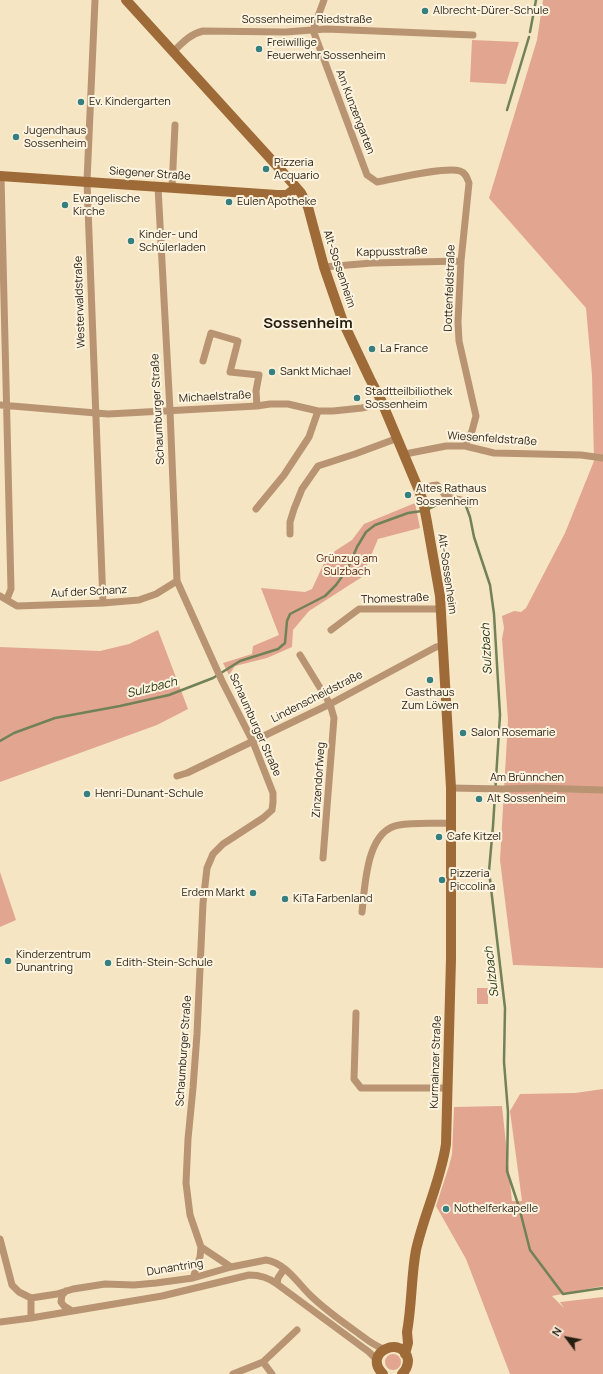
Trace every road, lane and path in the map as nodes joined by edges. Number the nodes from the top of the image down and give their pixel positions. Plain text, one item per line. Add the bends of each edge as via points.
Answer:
1 (94, 0) edge
2 (126, 0) edge
3 (324, 0) edge
4 (313, 30) junction
5 (473, 35) dead end
6 (173, 52) junction
7 (175, 125) dead end
8 (0, 176) edge
9 (87, 181) junction
10 (377, 182) joint
11 (158, 187) junction
12 (172, 188) junction
13 (296, 188) junction
14 (461, 260) junction
15 (324, 267) junction
16 (203, 361) dead end
17 (381, 400) junction
18 (4, 405) edge
19 (258, 406) junction
20 (170, 411) junction
21 (318, 411) junction
22 (96, 413) junction
23 (398, 438) junction
24 (465, 446) junction
25 (405, 454) junction
26 (603, 458) edge
27 (418, 488) junction
28 (9, 493) junction
29 (0, 494) edge
30 (470, 504) dead end
31 (256, 509) dead end
32 (290, 534) dead end
33 (177, 581) junction
34 (3, 597) edge
35 (103, 603) junction
36 (441, 609) junction
37 (331, 630) dead end
38 (443, 646) junction
39 (300, 655) dead end
40 (330, 704) junction
41 (253, 742) junction
42 (177, 776) dead end
43 (450, 788) junction
44 (603, 790) edge
45 (451, 823) junction
46 (323, 858) dead end
47 (362, 912) dead end
48 (356, 1013) dead end
49 (448, 1088) junction
50 (0, 1239) edge
51 (201, 1246) junction
52 (231, 1267) junction
53 (284, 1269) junction
54 (193, 1278) junction
55 (296, 1279) junction
56 (277, 1284) junction
57 (66, 1291) junction
58 (291, 1294) junction
59 (31, 1298) junction
60 (326, 1309) junction
61 (72, 1311) junction
62 (317, 1314) junction
63 (31, 1318) junction
64 (0, 1322) edge
65 (297, 1330) dead end
66 (407, 1332) junction
67 (389, 1348) junction
68 (405, 1354) junction
69 (263, 1362) junction
70 (379, 1369) edge
71 (404, 1373) edge
72 (233, 1374) edge
73 (272, 1374) edge

1 - 9 street, Westerwaldstraße
2 - 6 main road, Alt-Sossenheim
3 - 4 street
4 - 5 street, Sossenheimer Riedstraße
4 - 6 street, Sossenheimer Riedstraße via 203,31 192,35
4 - 10 street, Am Kunzengarten via 367,175
6 - 13 main road, Alt-Sossenheim
7 - 12 street
8 - 9 main road, Siegener Straße
8 - 18 street
9 - 11 main road, Siegener Straße
9 - 22 street, Westerwaldstraße
10 - 14 street, Dottenfeldstraße via 443,170 460,171 466,175 469,183
11 - 12 main road, Siegener Straße
11 - 20 street, Schaumburger Straße
12 - 13 main road, Siegener Straße via 282,195 287,195
13 - 15 main road, Alt-Sossenheim via 308,207
14 - 15 street, Kappusstraße
14 - 24 street, Dottenfeldstraße via 459,341 476,416
15 - 17 main road, Alt-Sossenheim via 343,322
16 - 19 street via 211,333 238,341 230,372 259,375 256,391
17 - 21 street, Michaelstraße via 362,408
17 - 23 main road, Alt-Sossenheim
18 - 22 street, Michaelstraße
18 - 28 street
19 - 20 street, Michaelstraße
19 - 21 street, Michaelstraße via 288,404
20 - 22 street, Michaelstraße
20 - 33 street, Schaumburger Straße
21 - 31 street via 309,437 284,475
22 - 35 street, Westerwaldstraße
23 - 25 main road, Alt-Sossenheim
23 - 32 street via 318,466 302,489 294,508
24 - 25 street, Wiesenfeldstraße via 446,446
24 - 26 street, Wiesenfeldstraße via 494,452
25 - 27 main road, Alt-Sossenheim
27 - 30 street via 437,485 448,497
27 - 36 main road, Alt-Sossenheim via 426,518
28 - 29 street
28 - 34 street via 11,589
33 - 35 street, Auf der Schanz via 156,594 139,600
33 - 41 street, Schaumburger Straße
34 - 35 street, Auf der Schanz via 17,606
36 - 37 street, Thomestraße via 359,609
36 - 38 main road, Alt-Sossenheim
38 - 40 street, Lindenscheidstraße via 436,646
38 - 43 main road, Alt-Sossenheim
39 - 40 street
40 - 41 street, Lindenscheidstraße
40 - 46 street, Zinzendorfweg via 334,718
41 - 42 street, Lindenscheidstraße
41 - 51 street, Schaumburger Straße via 273,793 272,810 223,844 213,854 207,868 203,903 186,1183 190,1215
43 - 44 street, Am Brünnchen
43 - 45 main road, Kurmainzer Straße
45 - 47 street via 398,825 384,831 376,841 367,867
45 - 49 main road, Kurmainzer Straße
48 - 49 street via 354,1079 361,1088
49 - 66 main road, Kurmainzer Straße via 444,1156 416,1252
50 - 59 street via 12,1285
51 - 52 street
51 - 54 street
52 - 53 street, Dunantring via 266,1260
52 - 54 street, Dunantring
53 - 55 street, Dunantring
53 - 56 street
54 - 57 street, Dunantring via 134,1285 105,1284
55 - 58 street via 297,1284
55 - 60 street, Dunantring
56 - 58 street, Dunantring
56 - 61 street, Dunantring via 264,1276 249,1275 162,1296
57 - 59 street, Dunantring
57 - 61 street via 61,1302
58 - 62 street, Dunantring
59 - 63 street
60 - 62 street
60 - 67 street, Dunantring via 371,1343
61 - 63 street, Dunantring
62 - 70 street, Dunantring via 369,1352
63 - 64 street, Dunantring
65 - 69 street
66 - 67 main road
66 - 68 main road, Kurmainzer Straße
67 - 68 main road via 402,1350
67 - 70 main road via 380,1354
68 - 71 main road, Kurmainzer Straße via 408,1365
69 - 72 street
69 - 73 street

